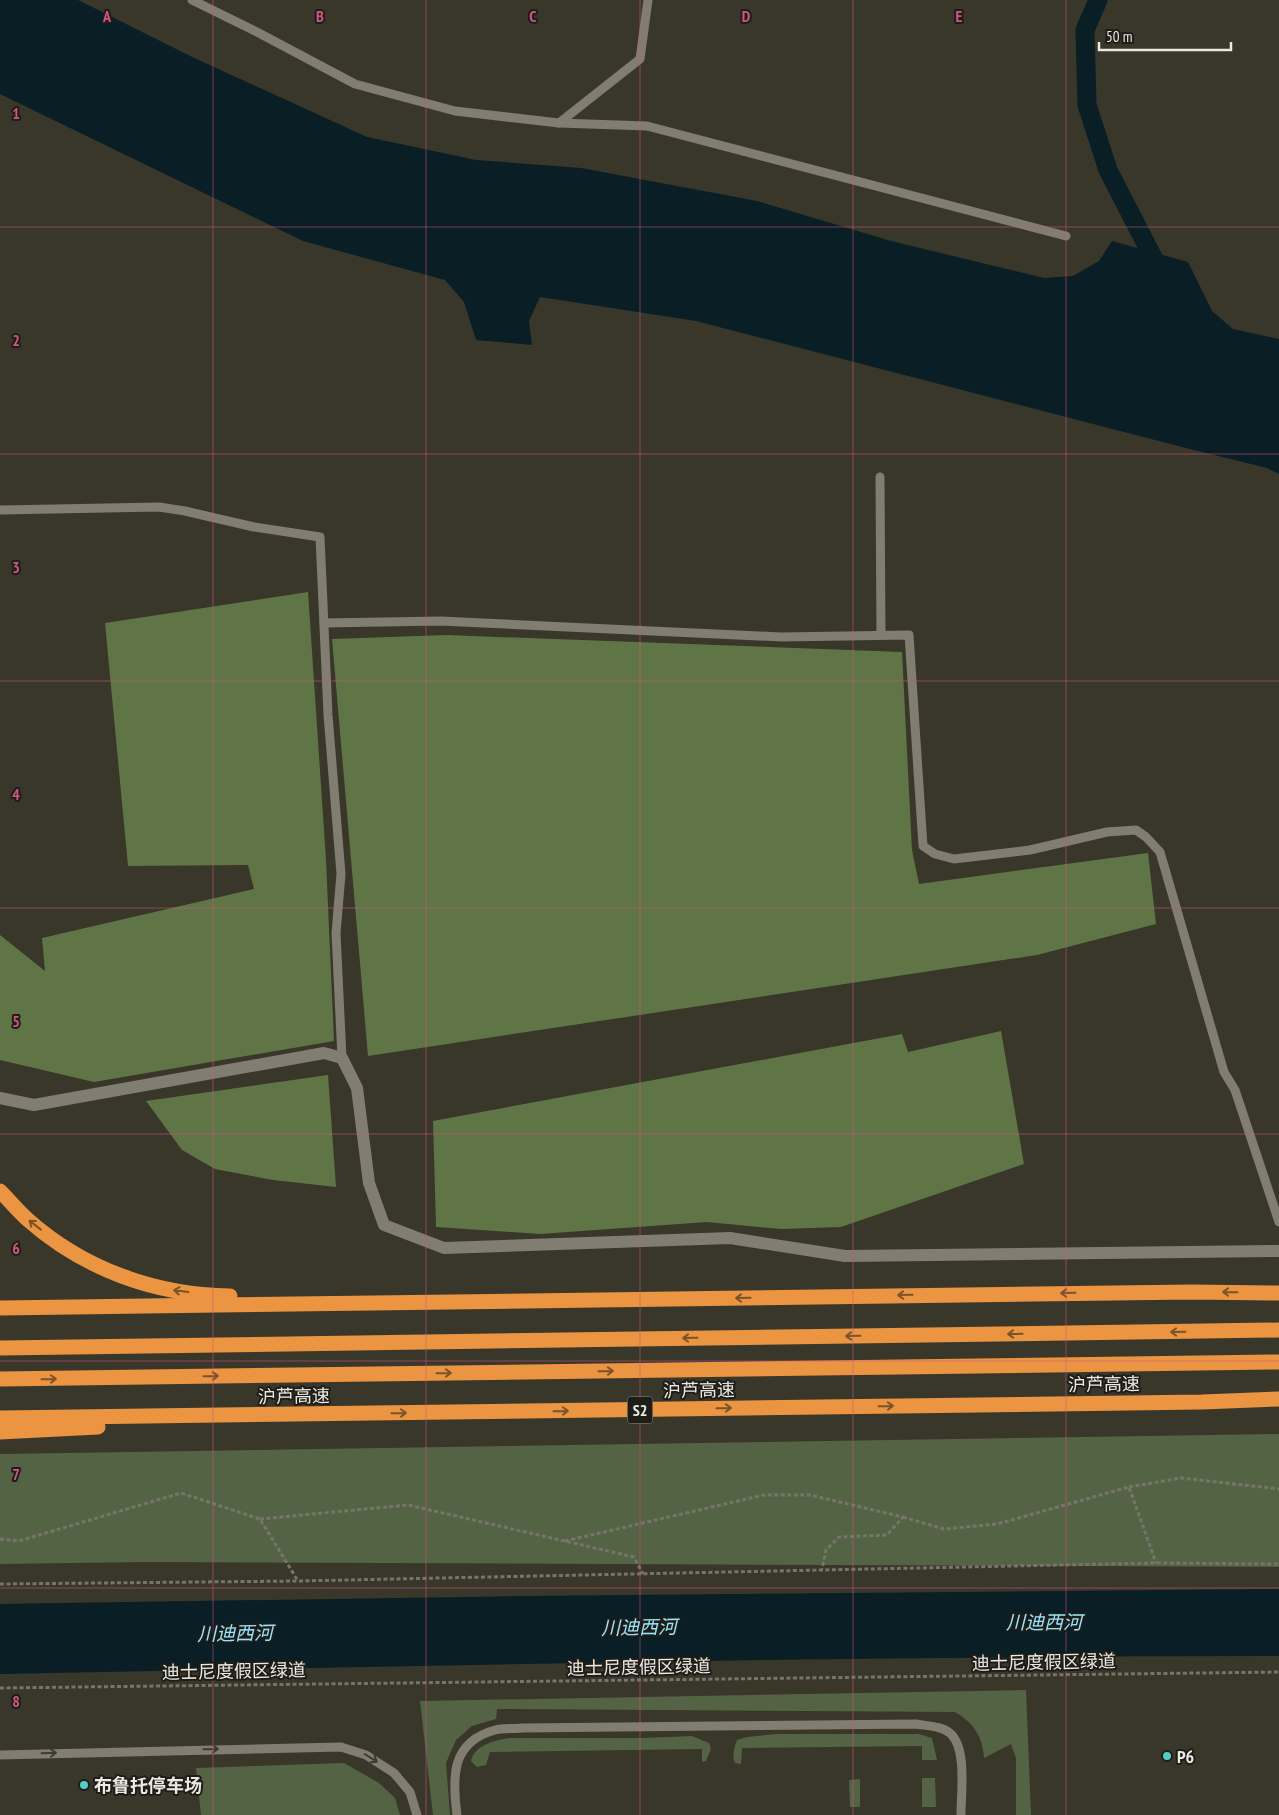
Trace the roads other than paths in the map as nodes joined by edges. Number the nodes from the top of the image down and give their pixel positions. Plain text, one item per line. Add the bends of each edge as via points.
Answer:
1 (192, 0) edge
2 (648, 0) edge
3 (559, 123) junction
4 (1066, 236) dead end
5 (880, 477) dead end
6 (0, 510) edge
7 (324, 623) junction
8 (880, 635) junction
9 (342, 1058) junction
10 (0, 1098) edge
11 (0, 1191) edge
12 (1279, 1222) edge
13 (1279, 1251) edge
14 (1279, 1293) edge
15 (579, 1300) junction
16 (0, 1308) edge
17 (1279, 1330) edge
18 (0, 1348) edge
19 (1279, 1362) edge
20 (0, 1379) edge
21 (1279, 1399) edge
22 (365, 1413) junction
23 (0, 1418) edge
24 (0, 1432) edge
25 (0, 1754) edge
26 (417, 1815) edge
27 (457, 1815) edge
28 (961, 1815) edge

1 - 3 lane via 355,84 455,110
2 - 3 lane via 640,59
3 - 4 lane via 647,126
5 - 8 lane
6 - 7 lane via 159,507 320,538
7 - 8 lane via 441,621 781,637
7 - 9 lane via 341,874 336,933
8 - 12 lane via 909,635 923,846 934,854 954,859 1030,850 1107,832 1136,830 1160,852 1224,1072 1234,1090
9 - 10 street via 324,1053 34,1105
9 - 13 street via 357,1088 369,1183 384,1225 444,1248 730,1238 845,1256
15 -> 11 highway via 218,1295 172,1290 128,1280 93,1265 26,1219
14 -> 15 highway
15 - 16 highway
17 -> 18 highway
20 -> 19 highway, 沪芦高速 / S2
22 -> 21 highway, 沪芦高速 / S2
22 - 23 highway, 沪芦高速 / S2
22 - 24 highway
25 -> 26 lane via 341,1747 366,1754 394,1773 410,1792
27 - 28 lane via 454,1776 459,1758 466,1746 496,1730 916,1724 950,1733 959,1746

